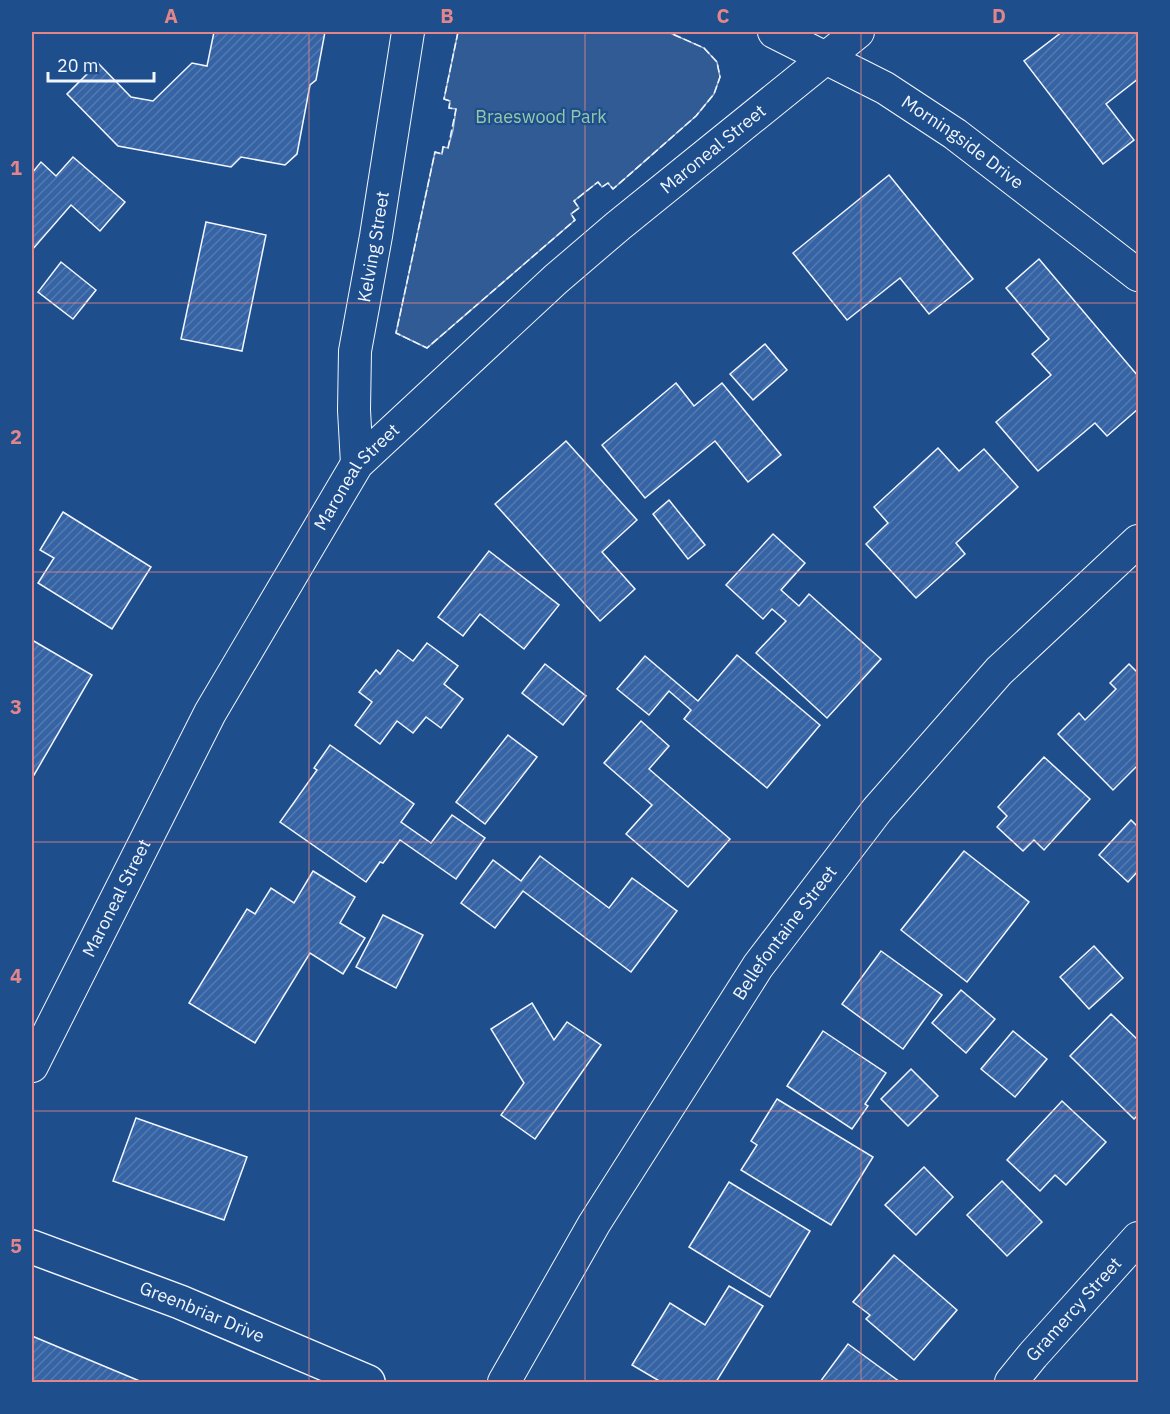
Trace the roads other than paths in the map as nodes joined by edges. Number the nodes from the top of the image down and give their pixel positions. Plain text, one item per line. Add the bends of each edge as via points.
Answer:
1 (408, 32) edge
2 (774, 32) edge
3 (858, 32) edge
4 (825, 57) junction
5 (1138, 275) edge
6 (357, 464) junction
7 (1138, 541) edge
8 (32, 1066) edge
9 (1138, 1238) edge
10 (32, 1247) edge
11 (368, 1383) edge
12 (504, 1383) edge
13 (1011, 1383) edge

1 - 6 street, Kelving Street via 354,351
2 - 4 street, Morningside Drive
3 - 4 street, Maroneal Street
4 - 5 street, Morningside Drive via 885,88 955,134
4 - 6 street, Maroneal Street via 556,279
6 - 8 street, Maroneal Street via 210,713
7 - 12 street, Bellefontaine Street via 999,671 877,810 758,966 594,1224
9 - 13 street, Gramercy Street
10 - 11 main road, Greenbriar Drive via 180,1302

